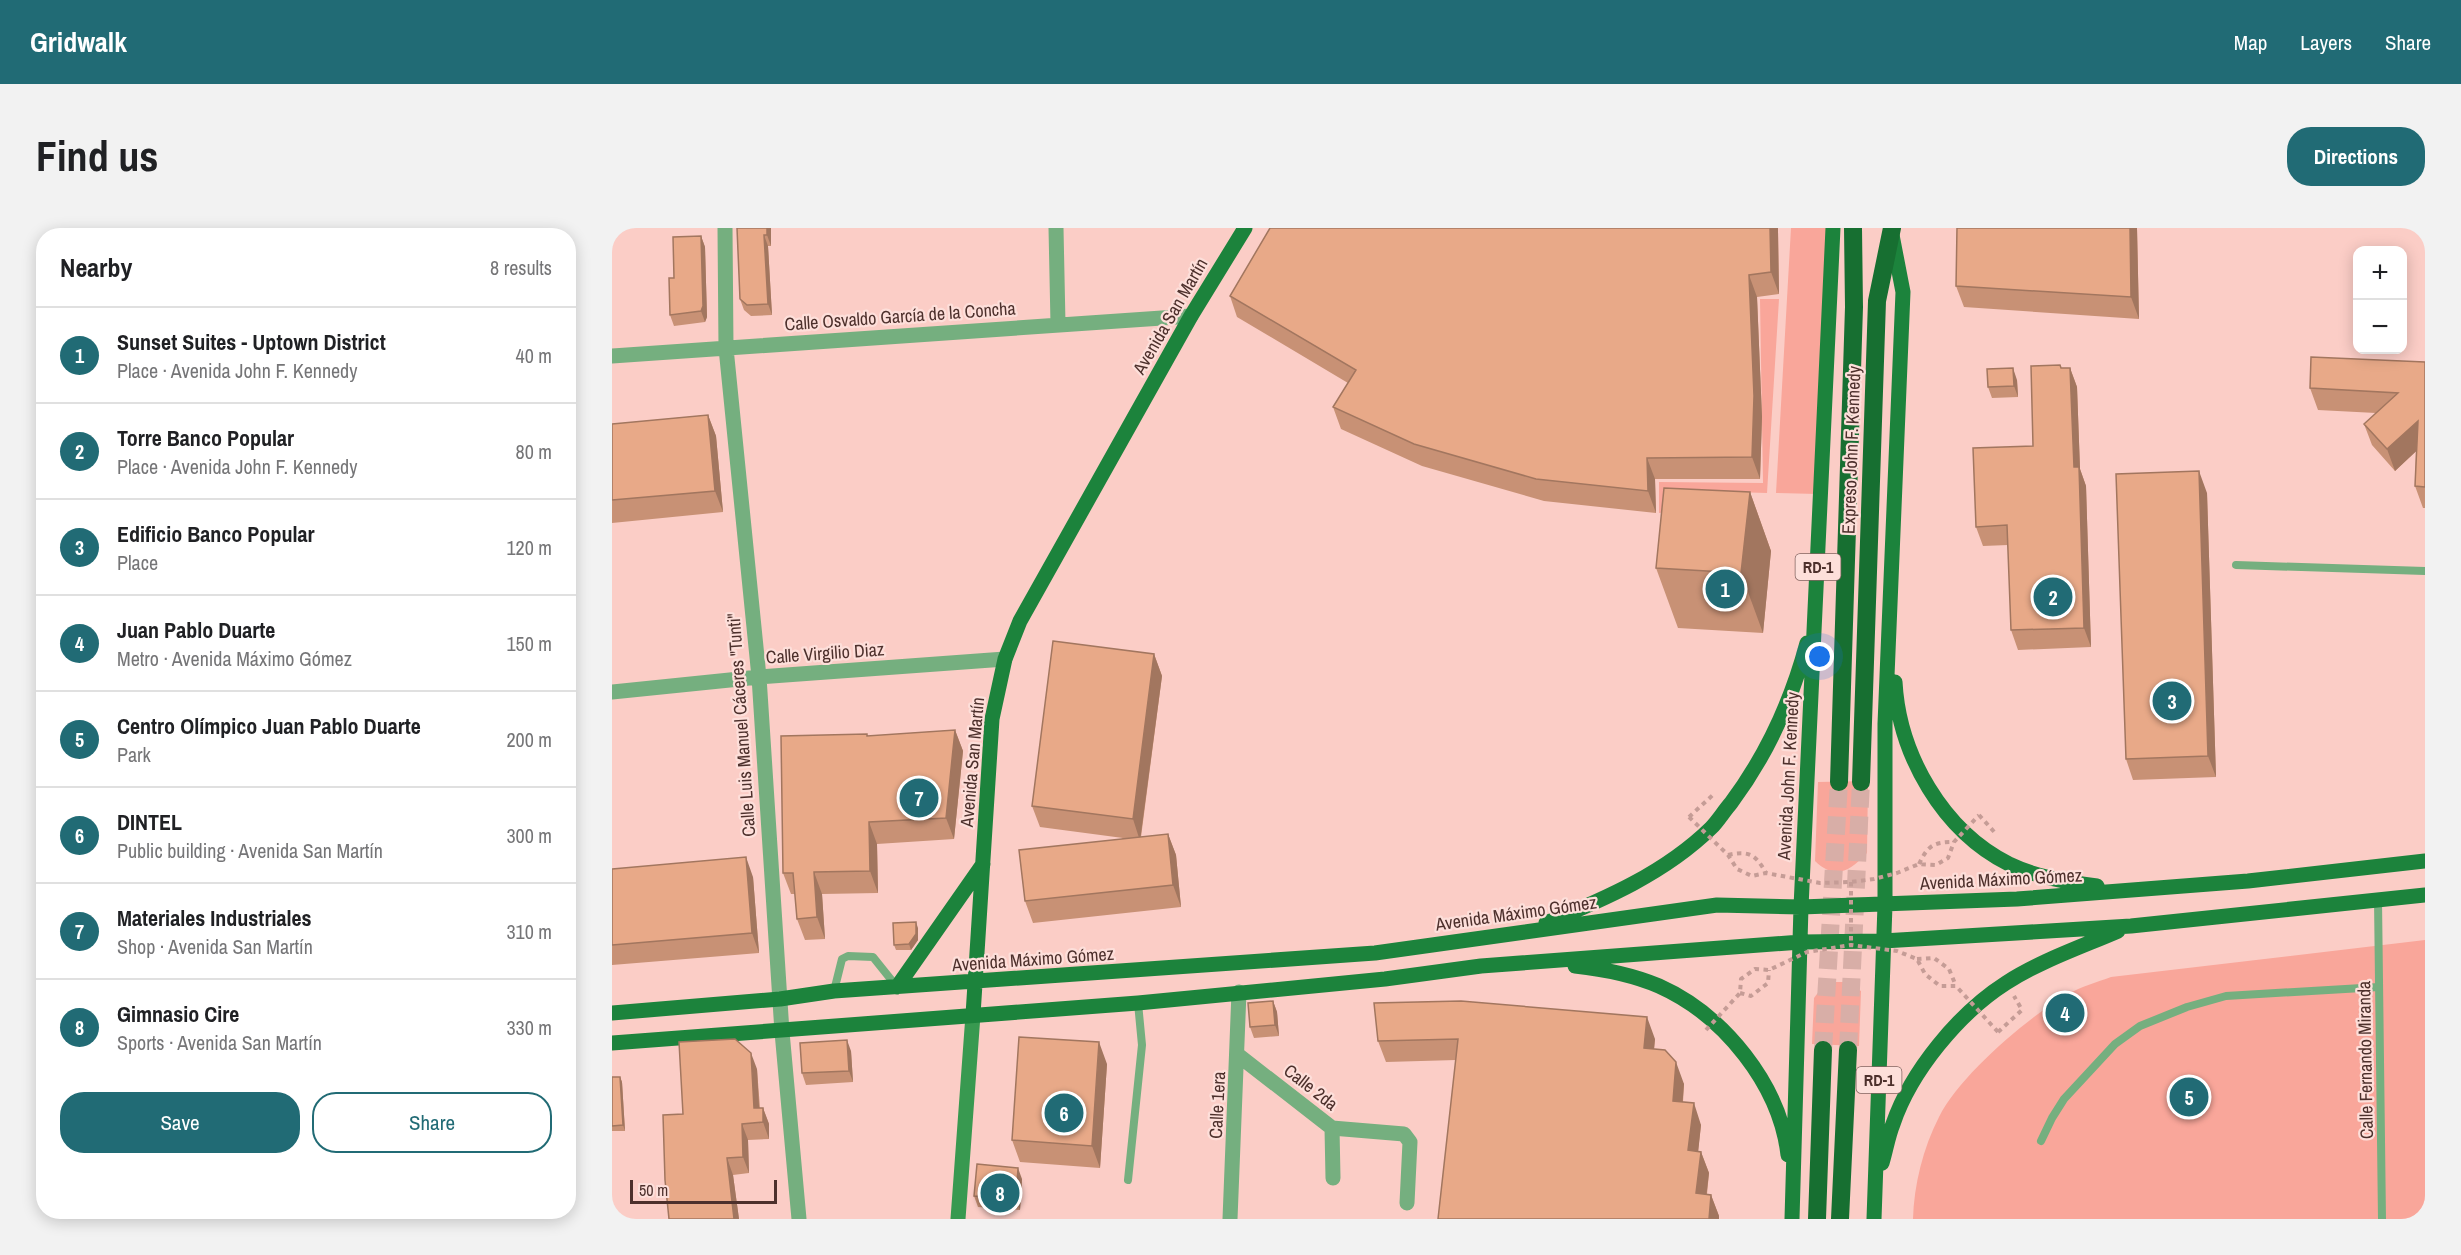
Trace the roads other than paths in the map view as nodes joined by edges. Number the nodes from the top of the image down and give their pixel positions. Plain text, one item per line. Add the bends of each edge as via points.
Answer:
1 (725, 228) edge
2 (1056, 228) edge
3 (1245, 228) edge
4 (1833, 228) edge
5 (1853, 228) edge
6 (1892, 232) edge
7 (1191, 316) junction
8 (1058, 324) junction
9 (726, 348) junction
10 (612, 356) edge
11 (2236, 565) dead end
12 (2425, 571) edge
13 (1815, 614) junction
14 (1890, 616) junction
15 (1005, 660) junction
16 (759, 677) junction
17 (612, 692) edge
18 (1839, 782) tunnel mouth
19 (1861, 782) tunnel mouth
20 (2425, 861) edge
21 (983, 863) junction
22 (2127, 890) junction
23 (2425, 895) edge
24 (2378, 900) junction
25 (1885, 904) junction
26 (1801, 907) junction
27 (2131, 926) junction
28 (1526, 931) junction
29 (1883, 941) junction
30 (1801, 942) junction
31 (1542, 962) junction
32 (976, 983) junction
33 (897, 987) junction
34 (2379, 987) junction
35 (834, 991) junction
36 (1239, 992) junction
37 (780, 999) junction
38 (1138, 1003) junction
39 (612, 1013) edge
40 (973, 1015) junction
41 (782, 1032) junction
42 (612, 1044) edge
43 (1823, 1050) tunnel mouth
44 (1848, 1050) tunnel mouth
45 (1238, 1055) junction
46 (1332, 1128) junction
47 (2041, 1141) dead end
48 (1333, 1178) dead end
49 (1128, 1180) dead end
50 (1875, 1189) junction
51 (1407, 1203) dead end
52 (1793, 1212) edge
53 (799, 1219) edge
54 (958, 1219) edge
55 (1230, 1219) edge
56 (1817, 1219) edge
57 (1840, 1219) edge
58 (1874, 1219) edge
59 (2382, 1219) edge

1 - 9 street, Calle Luis Manuel Cáceres "Tunti"
2 - 8 street
3 - 7 main road, Avenida San Martín
4 - 13 main road, Avenida John F. Kennedy / RD-1
5 - 18 highway, Expreso John F. Kennedy / RD-1 via 1854,308
6 - 14 main road, RD-1 via 1903,292
6 - 19 highway, Expreso John F. Kennedy / RD-1 via 1877,301
7 - 8 street, Calle Osvaldo García de la Concha
7 - 15 main road, Avenida San Martín via 1020,621
8 - 9 street, Calle Osvaldo García de la Concha
9 - 10 street, Calle Osvaldo García de la Concha
9 - 16 street, Calle Luis Manuel Cáceres "Tunti"
11 - 12 lane
13 - 26 main road, Avenida John F. Kennedy / RD-1
13 - 28 main road via 1801,666 1767,743 1713,826 1646,877
14 - 22 main road via 1896,700 1910,749 1929,789 1963,832 2011,865 2062,882
14 - 25 main road, RD-1 via 1885,724
15 - 16 street, Calle Virgilio Diaz
15 - 21 main road, Avenida San Martín via 992,719
16 - 17 street, Calle Virgilio Diaz
16 - 37 street, Calle Luis Manuel Cáceres "Tunti"
20 - 22 main road, Avenida Máximo Gómez
21 - 32 main road, Avenida San Martín
21 - 33 main road
22 - 25 main road, Avenida Máximo Gómez
23 - 24 main road
24 - 27 main road
24 - 34 lane, Calle Fernando Miranda
25 - 26 main road, Avenida Máximo Gómez
25 - 29 main road, RD-1
26 - 28 main road, Avenida Máximo Gómez via 1717,905
26 - 30 main road, Avenida John F. Kennedy / RD-1
27 - 29 main road
27 - 50 main road via 2007,982 1952,1029 1916,1077 1893,1122
28 - 32 main road, Avenida Máximo Gómez via 1375,953
29 - 30 main road
29 - 50 main road, RD-1
30 - 31 main road
30 - 52 main road, Avenida John F. Kennedy / RD-1
31 - 36 main road
31 - 52 main road via 1630,976 1660,987 1705,1013 1753,1064 1771,1095 1786,1138
32 - 33 main road, Avenida Máximo Gómez
32 - 40 main road, Avenida San Martín
33 - 35 main road, Avenida Máximo Gómez
33 - 35 lane via 873,957 848,956 842,959
34 - 47 lane via 2226,996 2140,1026 2115,1044 2064,1099
34 - 59 lane, Calle Fernando Miranda
35 - 37 main road, Avenida Máximo Gómez
36 - 38 main road
36 - 45 street, Calle 1era
37 - 39 main road, Avenida Máximo Gómez
37 - 41 street, Calle Luis Manuel Cáceres "Tunti"
38 - 40 main road
38 - 49 lane via 1142,1045
40 - 41 main road
40 - 54 main road, Avenida San Martín
41 - 42 main road
41 - 53 street, Calle Luis Manuel Cáceres "Tunti"
43 - 56 highway
44 - 57 highway, RD-1
45 - 46 street, Calle 2da
45 - 55 street, Calle 1era
46 - 48 street
46 - 51 street, Calle 2da via 1404,1134 1410,1142
50 - 58 main road, RD-1

